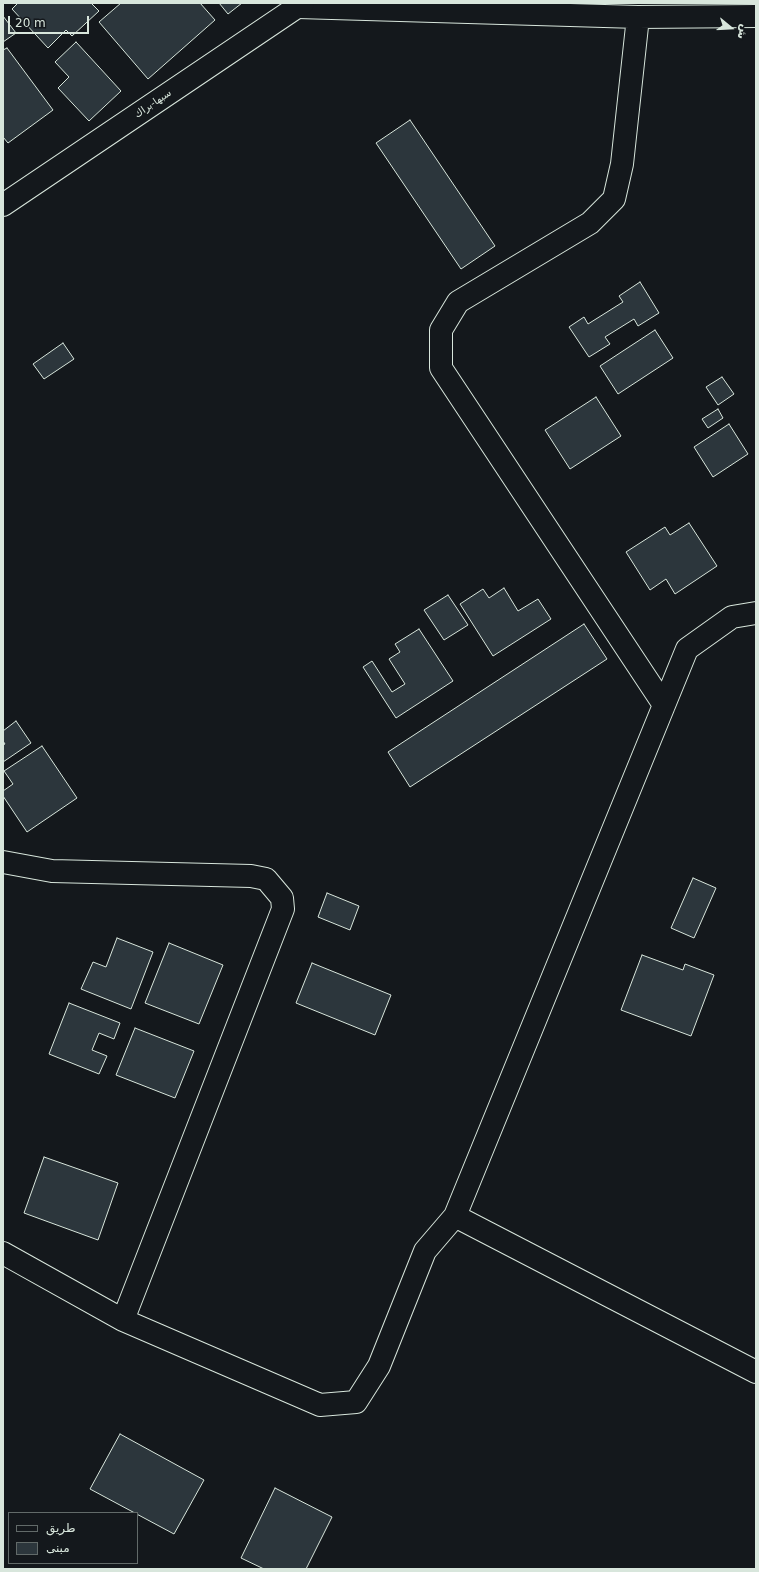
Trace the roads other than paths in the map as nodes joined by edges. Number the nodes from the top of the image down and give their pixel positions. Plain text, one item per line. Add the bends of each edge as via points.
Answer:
1 (301, 5) edge
2 (756, 16) edge
3 (638, 17) junction
4 (3, 205) edge
5 (756, 613) edge
6 (664, 705) junction
7 (3, 862) edge
8 (455, 1216) junction
9 (3, 1253) edge
10 (123, 1320) junction
11 (756, 1372) edge

1 - 3 main road
1 - 4 main road, سبها-براك
2 - 3 main road
3 - 6 main road via 622,164 614,199 590,223 458,302 441,330 441,368
5 - 6 main road via 732,617 687,650
6 - 8 main road
7 - 10 main road via 52,871 251,876 266,879 282,898 283,908
8 - 10 main road via 426,1251 379,1366 356,1402 320,1405
8 - 11 main road
9 - 10 main road

